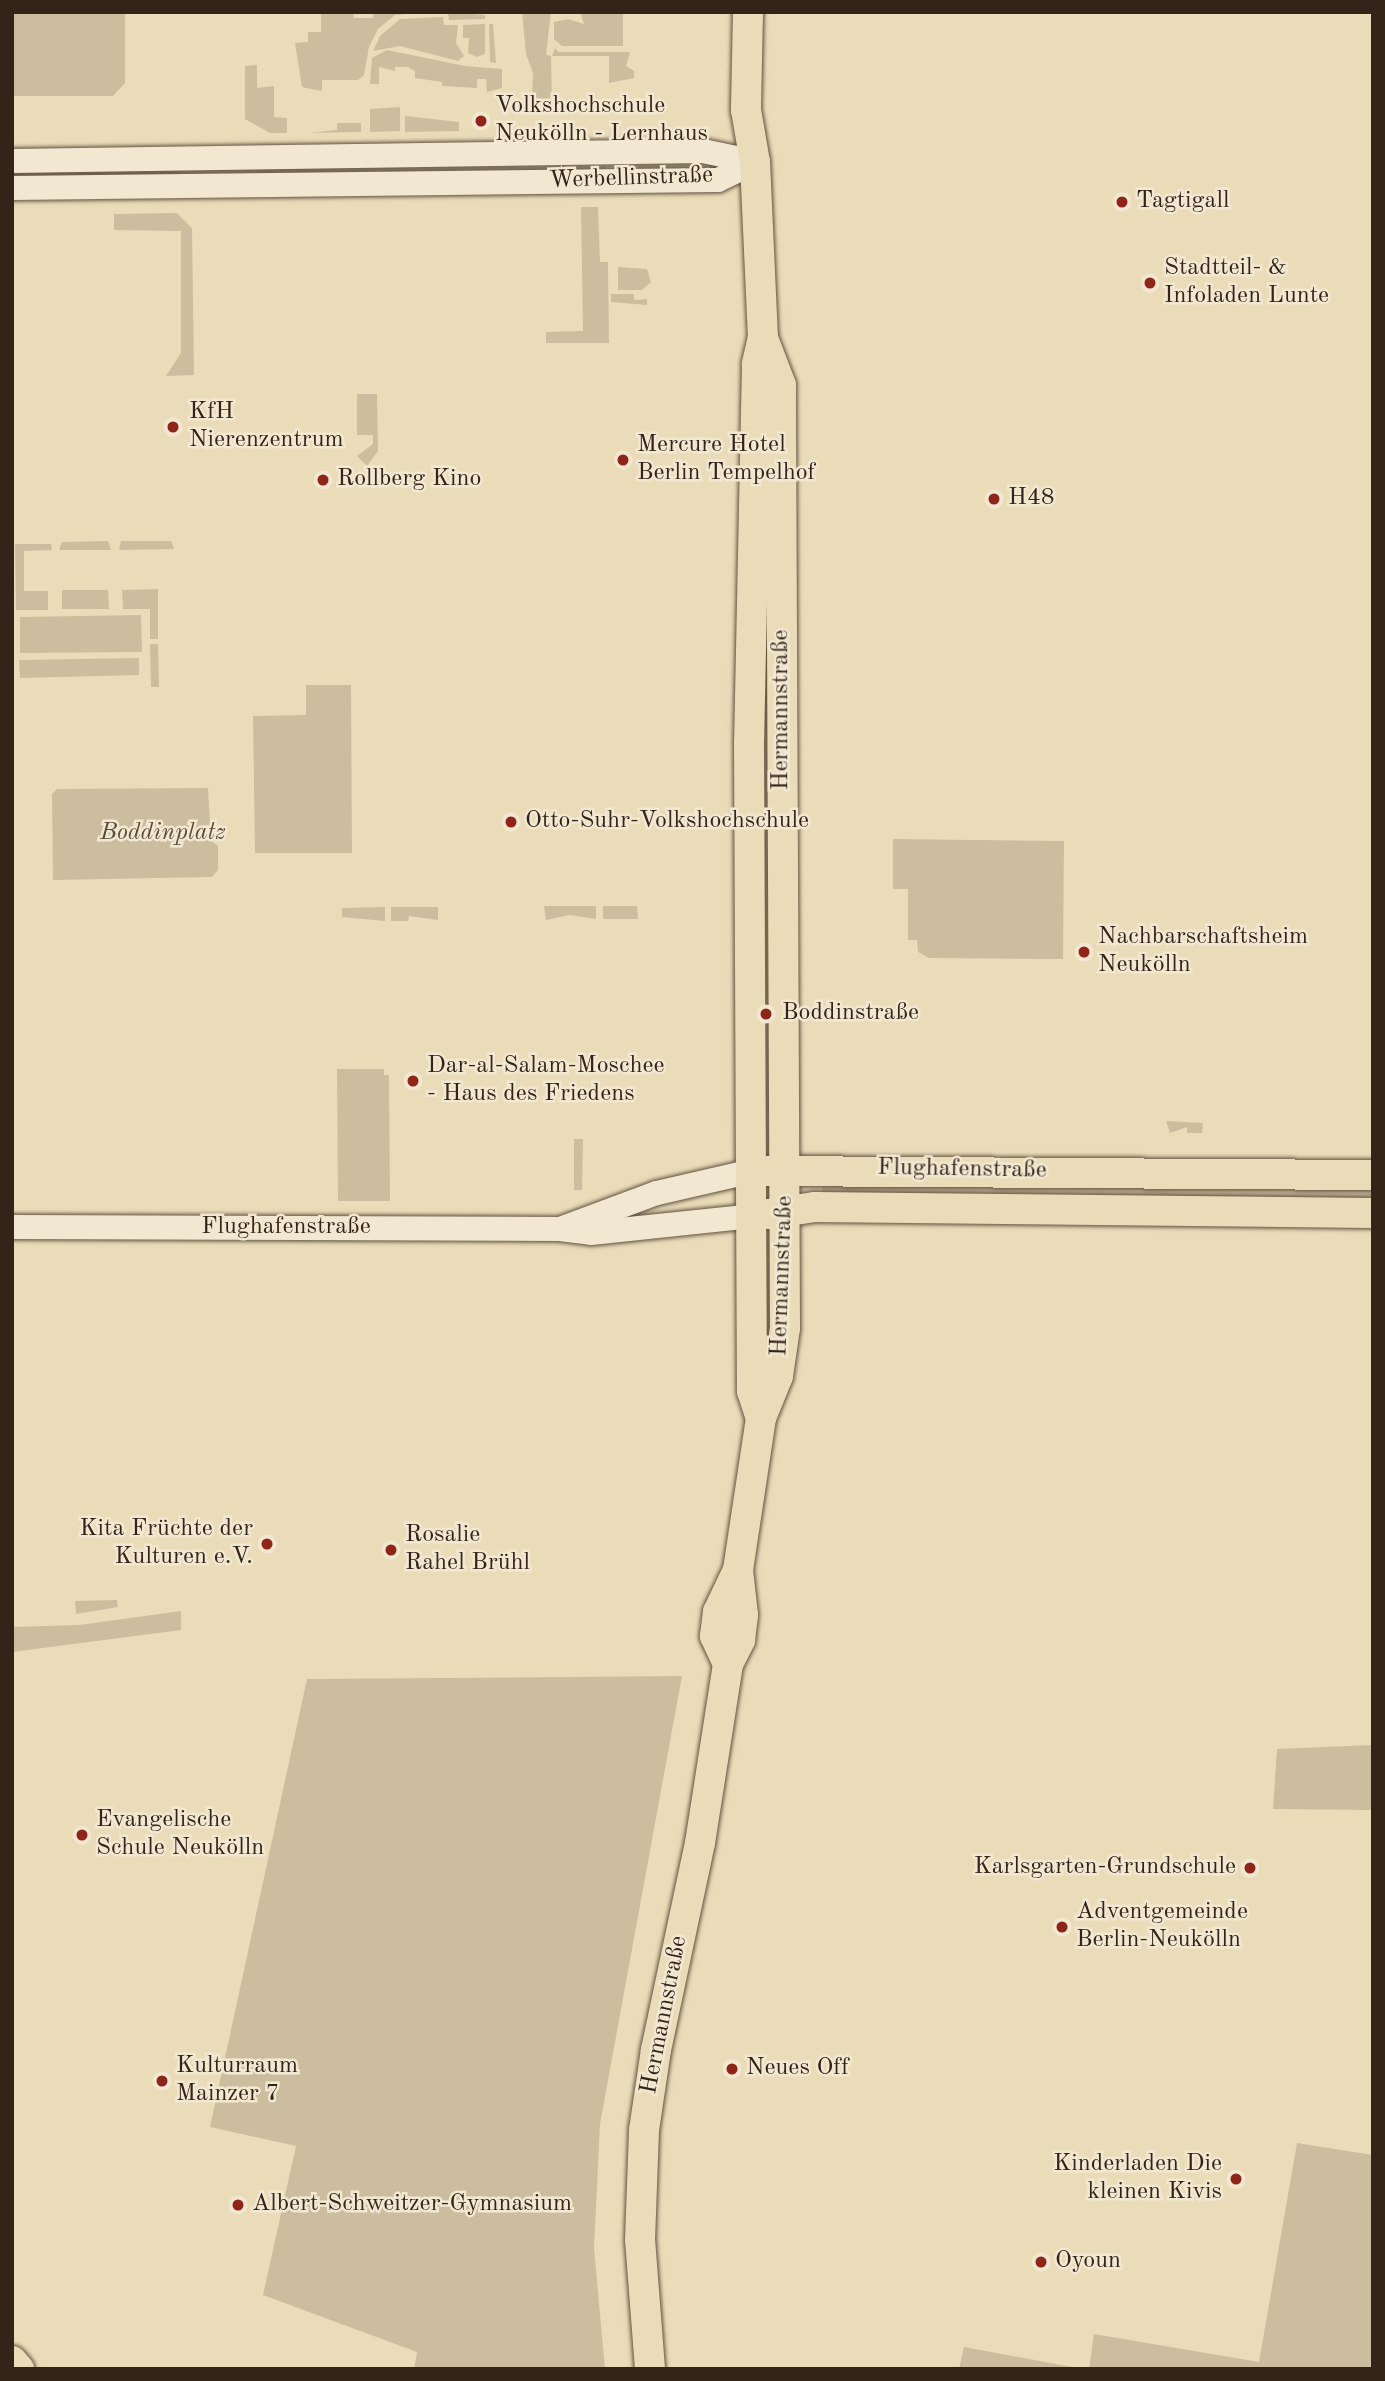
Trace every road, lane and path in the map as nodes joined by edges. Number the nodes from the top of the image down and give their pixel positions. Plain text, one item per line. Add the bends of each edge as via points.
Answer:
1 (749, 25) edge
2 (618, 153) junction
3 (221, 158) junction
4 (12, 161) edge
5 (755, 162) junction
6 (618, 181) junction
7 (218, 185) junction
8 (12, 188) edge
9 (763, 337) junction
10 (786, 1169) junction
11 (752, 1171) junction
12 (1373, 1175) edge
13 (786, 1211) junction
14 (1373, 1213) edge
15 (752, 1216) junction
16 (12, 1227) edge
17 (560, 1229) junction
18 (761, 1418) junction
19 (12, 2361) edge
20 (19, 2369) edge
21 (650, 2369) edge

1 - 5 main road, Hermannstraße via 744,69
2 - 3 street, Werbellinstraße
2 - 5 street, Werbellinstraße via 710,151
2 - 6 street
3 - 4 street, Werbellinstraße
3 - 7 street
5 - 6 street, Werbellinstraße via 718,180
5 - 9 main road, Hermannstraße
6 - 7 street, Werbellinstraße
7 - 8 street, Werbellinstraße
9 - 10 main road, Hermannstraße via 781,392 781,1014
9 - 11 main road, Hermannstraße via 757,364 749,714
10 - 11 main road, Flughafenstraße
10 - 12 main road, Flughafenstraße
10 - 13 main road, Hermannstraße
11 - 15 main road, Hermannstraße
11 - 17 street, Flughafenstraße via 657,1193
13 - 14 main road, Flughafenstraße
13 - 15 main road, Flughafenstraße
13 - 18 main road, Hermannstraße via 785,1328 778,1376
15 - 17 street, Flughafenstraße via 591,1233
15 - 18 main road, Hermannstraße via 751,1391
16 - 17 street, Flughafenstraße
18 - 21 main road, Hermannstraße via 738,1570 743,1615 740,1640 728,1664 698,1852 644,2130 640,2240
19 - 20 main road

